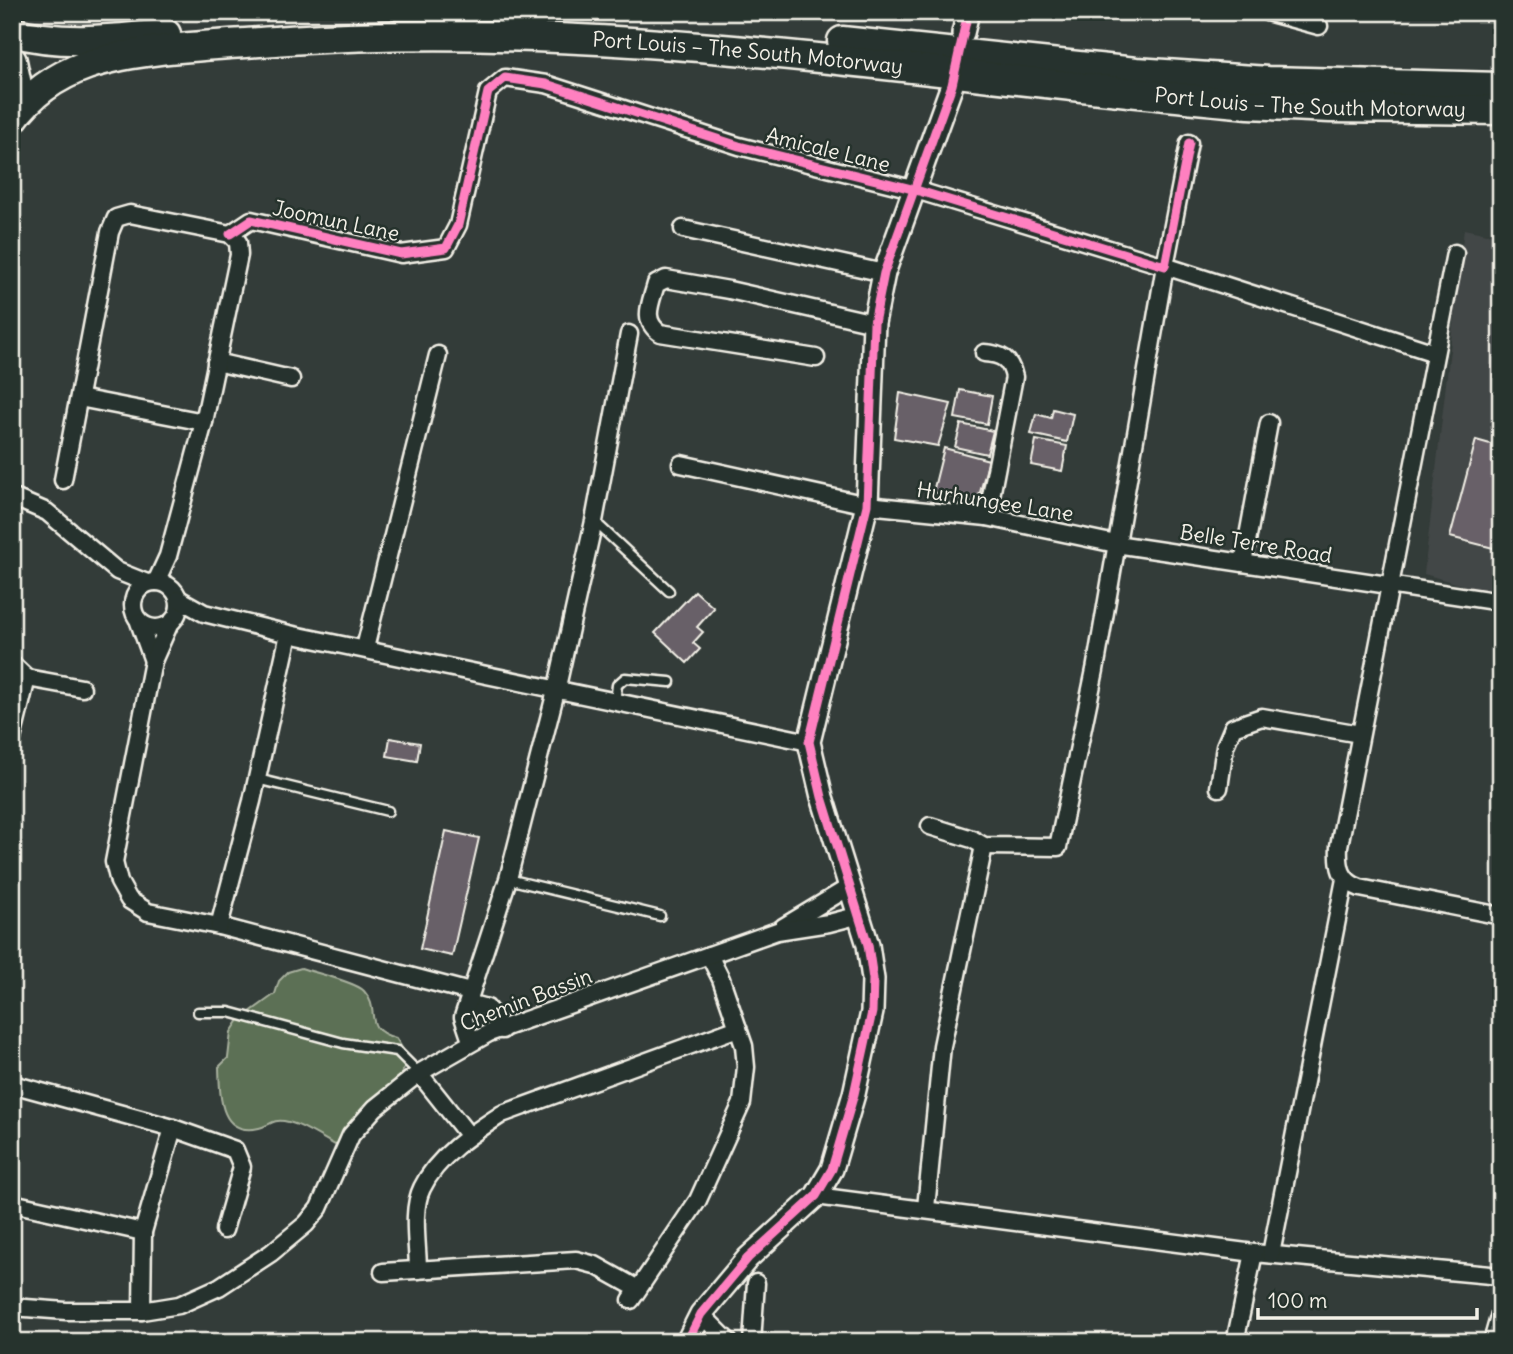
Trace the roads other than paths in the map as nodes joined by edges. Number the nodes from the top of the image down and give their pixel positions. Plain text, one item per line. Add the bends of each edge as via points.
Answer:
1 (1267, 12) edge
2 (1319, 26) dead end
3 (12, 32) edge
4 (12, 61) edge
5 (1501, 74) edge
6 (952, 85) dead end
7 (1407, 85) junction
8 (1501, 87) edge
9 (488, 92) joint
10 (1501, 110) edge
11 (12, 114) edge
12 (12, 120) edge
13 (1189, 143) dead end
14 (916, 190) junction
15 (683, 229) dead end
16 (230, 234) junction
17 (1455, 253) dead end
18 (1166, 266) junction
19 (884, 273) junction
20 (874, 323) junction
21 (629, 334) dead end
22 (984, 354) dead end
23 (1435, 354) junction
24 (438, 355) dead end
25 (816, 358) dead end
26 (216, 362) junction
27 (290, 379) dead end
28 (79, 398) junction
29 (204, 422) junction
30 (1269, 423) dead end
31 (681, 464) dead end
32 (63, 480) dead end
33 (12, 497) edge
34 (867, 505) junction
35 (987, 517) junction
36 (594, 521) junction
37 (1116, 544) junction
38 (168, 556) junction
39 (1243, 563) junction
40 (117, 571) junction
41 (152, 582) junction
42 (1390, 586) junction
43 (669, 591) dead end
44 (176, 595) junction
45 (1501, 602) edge
46 (204, 613) junction
47 (135, 614) junction
48 (172, 622) junction
49 (289, 634) junction
50 (365, 648) junction
51 (153, 661) junction
52 (12, 664) edge
53 (27, 678) junction
54 (670, 682) dead end
55 (82, 688) dead end
56 (556, 691) junction
57 (615, 703) junction
58 (1360, 734) junction
59 (12, 739) edge
60 (809, 742) junction
61 (257, 779) junction
62 (1219, 788) dead end
63 (388, 811) dead end
64 (930, 827) dead end
65 (984, 846) junction
66 (508, 879) junction
67 (1345, 879) junction
68 (851, 886) junction
69 (860, 915) junction
70 (660, 916) dead end
71 (1501, 916) edge
72 (219, 926) junction
73 (778, 931) junction
74 (709, 955) junction
75 (469, 997) junction
76 (198, 1012) dead end
77 (738, 1028) junction
78 (502, 1030) junction
79 (471, 1041) junction
80 (419, 1073) junction
81 (12, 1084) edge
82 (173, 1128) junction
83 (469, 1136) junction
84 (816, 1196) junction
85 (12, 1203) edge
86 (926, 1208) junction
87 (224, 1230) dead end
88 (143, 1233) junction
89 (1254, 1253) junction
90 (1271, 1254) junction
91 (418, 1270) junction
92 (383, 1272) dead end
93 (1501, 1276) edge
94 (756, 1283) dead end
95 (12, 1307) edge
96 (1501, 1310) edge
97 (142, 1311) junction
98 (701, 1314) junction
99 (687, 1342) edge
100 (729, 1342) edge
101 (752, 1342) edge
102 (1235, 1342) edge
103 (1492, 1342) edge

1 - 2 street
3 - 7 highway, Port Louis – The South Motorway via 80,41 362,17 543,20 749,32 1149,73
4 - 11 highway via 17,85
5 - 7 highway
6 - 14 street
7 - 8 highway, Port Louis – The South Motorway
9 - 14 street, Amicale Lane via 505,78 546,84 739,146
9 - 16 street, Joomun Lane via 458,225 446,248 401,254 251,220
10 - 12 highway, Port Louis – The South Motorway via 1249,104 767,52 471,35 248,43 89,64 34,93
13 - 18 street
14 - 18 street, Amicale Lane
14 - 19 street
15 - 19 street
16 - 26 street via 239,242 239,255
16 - 28 street via 130,214 116,218
17 - 23 street
18 - 23 street, Amicale Lane
18 - 37 street
19 - 20 street
20 - 25 street via 729,290 666,279 656,284 647,317 650,327 660,333
20 - 34 street
21 - 36 street
22 - 35 street via 999,354 1011,364 1014,377
23 - 42 street
24 - 50 street
26 - 27 street
26 - 29 street
28 - 29 street
28 - 32 street
29 - 38 street
30 - 39 street
31 - 34 street, Hurhungee Lane
33 - 40 street via 47,512
34 - 35 street, Hurhungee Lane
34 - 60 street
35 - 37 street, Hurhungee Lane
36 - 43 lane
36 - 56 street
37 - 39 street, Belle Terre Road
37 - 65 street via 1058,847
38 - 41 street
38 - 44 street
39 - 42 street, Belle Terre Road
40 - 41 street
40 - 47 street
41 - 44 street
41 - 47 street via 134,596
42 - 45 street, Belle Terre Road
42 - 58 street
44 - 46 street
44 - 48 street
46 - 48 street
46 - 49 street
47 - 48 street via 157,629
47 - 51 street
48 - 51 street
49 - 50 street
49 - 61 street
50 - 56 street
51 - 72 street via 114,862 116,872 130,900 148,912
52 - 53 street
53 - 55 street
53 - 59 street
54 - 57 lane via 625,678 617,685
56 - 57 street
56 - 66 street
57 - 60 street
58 - 62 street via 1262,718 1233,727 1225,746
58 - 67 street via 1339,846 1338,864
60 - 68 street
61 - 63 lane
61 - 72 street
64 - 65 street
65 - 86 street via 942,1046
66 - 70 lane
66 - 75 street
67 - 71 street via 1376,892
67 - 90 street
68 - 69 street
68 - 73 street
69 - 73 street
69 - 84 street via 873,979 872,1012 844,1130 832,1169
72 - 75 street
73 - 74 street, Chemin Bassin
74 - 77 street
74 - 78 street, Chemin Bassin
75 - 78 street via 487,1007
75 - 79 street via 463,1017
76 - 80 lane via 229,1012 343,1043 397,1051
77 - 83 street via 502,1114
77 - 91 street via 746,1067 742,1103 698,1200 635,1294 595,1265 576,1260
78 - 79 street, Chemin Bassin
79 - 80 street, Chemin Bassin
80 - 83 street
80 - 97 street, Chemin Bassin via 375,1108 351,1135 319,1208 306,1224 219,1287 179,1305
81 - 82 street
82 - 87 street via 235,1150 241,1159
82 - 88 street
83 - 91 street via 421,1189
84 - 86 street
84 - 98 street via 748,1258
85 - 88 street
86 - 89 street
88 - 97 street
89 - 90 street
89 - 102 street
90 - 93 street
91 - 92 street
94 - 101 street
95 - 97 street, Chemin Bassin
96 - 103 street
98 - 99 street
98 - 100 street

